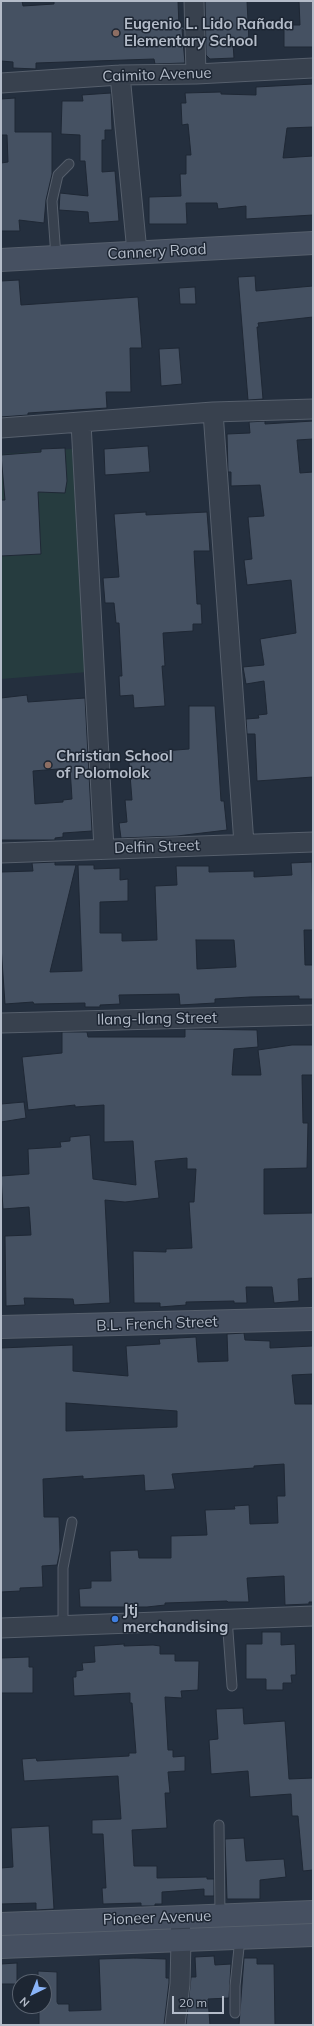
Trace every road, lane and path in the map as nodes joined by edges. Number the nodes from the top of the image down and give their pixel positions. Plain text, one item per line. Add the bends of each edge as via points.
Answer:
1 (194, 1) edge
2 (313, 68) edge
3 (196, 74) junction
4 (120, 75) junction
5 (1, 82) edge
6 (69, 164) dead end
7 (313, 243) edge
8 (137, 252) junction
9 (56, 257) junction
10 (1, 260) edge
11 (313, 409) edge
12 (213, 412) junction
13 (81, 423) junction
14 (1, 428) edge
15 (313, 842) edge
16 (244, 844) junction
17 (104, 849) junction
18 (1, 853) edge
19 (313, 1015) edge
20 (1, 1023) edge
21 (313, 1319) edge
22 (1, 1327) edge
23 (72, 1522) dead end
24 (313, 1616) edge
25 (227, 1618) junction
26 (63, 1626) junction
27 (1, 1628) edge
28 (232, 1686) dead end
29 (219, 1825) dead end
30 (313, 1912) edge
31 (220, 1915) junction
32 (180, 1917) junction
33 (1, 1924) edge
34 (313, 1935) edge
35 (240, 1938) junction
36 (181, 1941) junction
37 (1, 1948) edge
38 (235, 2013) dead end
39 (175, 2025) edge

1 - 3 street
2 - 3 street, Caimito Avenue
3 - 4 street, Caimito Avenue
4 - 5 street, Caimito Avenue
4 - 8 street
6 - 9 lane via 58,175 52,201
7 - 8 street, Cannery Road
8 - 9 street, Cannery Road
9 - 10 street, Cannery Road
11 - 12 street
12 - 13 street
12 - 16 street
13 - 14 street
13 - 17 street
15 - 16 street, Delfin Street
16 - 17 street, Delfin Street
17 - 18 street, Delfin Street
19 - 20 street, Ilang-Ilang Street
21 - 22 street, B.L. French Street
23 - 26 lane via 63,1568
24 - 25 street
25 - 26 street
25 - 28 lane
26 - 27 street
29 - 31 lane
30 - 31 street, Pioneer Avenue
31 - 32 street, Pioneer Avenue
32 - 33 street, Pioneer Avenue
32 - 36 street
34 - 35 street, Pioneer Avenue
35 - 36 street, Pioneer Avenue
35 - 38 lane
36 - 37 street, Pioneer Avenue
36 - 39 street via 180,1984

